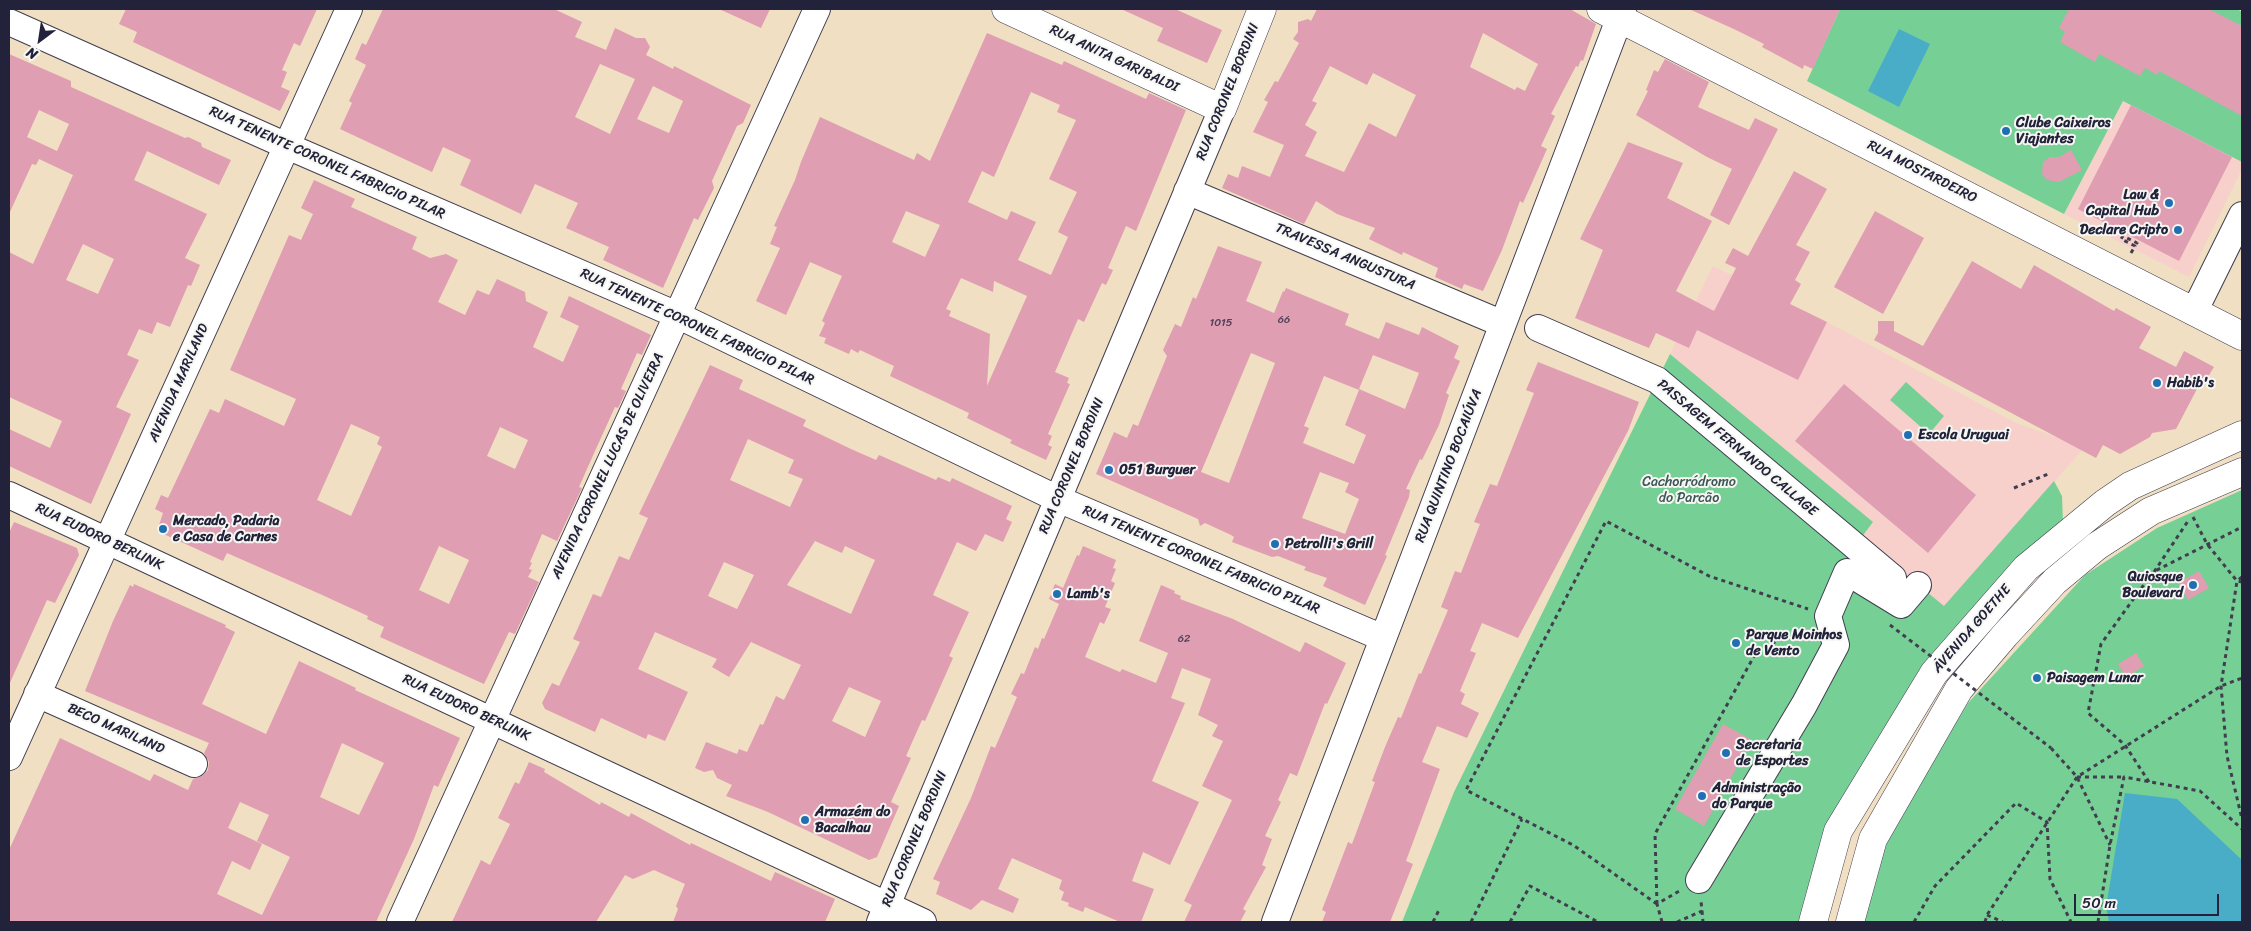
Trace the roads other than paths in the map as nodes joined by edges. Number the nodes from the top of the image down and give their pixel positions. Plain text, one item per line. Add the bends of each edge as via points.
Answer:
1 (349, 9) edge
2 (817, 9) edge
3 (1006, 9) edge
4 (1262, 9) edge
5 (1615, 12) edge
6 (9, 22) edge
7 (1222, 109) junction
8 (287, 146) junction
9 (1187, 191) junction
10 (2242, 215) edge
11 (2194, 312) junction
12 (677, 315) junction
13 (1503, 324) junction
14 (1538, 328) dead end
15 (2242, 336) edge
16 (2242, 435) edge
17 (2242, 472) edge
18 (9, 495) edge
19 (1058, 499) junction
20 (108, 540) junction
21 (1893, 578) dead end
22 (1918, 585) dead end
23 (1383, 638) junction
24 (38, 694) junction
25 (492, 720) junction
26 (9, 757) edge
27 (194, 764) dead end
28 (1699, 880) road end
29 (884, 914) edge
30 (400, 922) edge
31 (922, 922) edge
32 (1274, 922) edge
33 (1813, 922) edge
34 (1850, 922) edge

1 - 8 street, AVENIDA MARILAND
2 - 12 street, AVENIDA CORONEL LUCAS DE OLIVEIRA
3 - 7 main road, RUA ANITA GARIBALDI
4 - 7 main road, RUA CORONEL BORDINI
5 - 11 main road, RUA MOSTARDEIRO
5 - 13 street, RUA QUINTINO BOCAIÚVA
6 - 8 street, RUA TENENTE CORONEL FABRICIO PILAR
7 - 9 street, RUA CORONEL BORDINI
8 - 12 street, RUA TENENTE CORONEL FABRICIO PILAR
8 - 20 street, AVENIDA MARILAND
9 - 13 street, TRAVESSA ANGUSTURA
9 - 19 street, RUA CORONEL BORDINI
10 - 11 street
11 - 15 main road, RUA MOSTARDEIRO
12 - 19 street, RUA TENENTE CORONEL FABRICIO PILAR
12 - 25 street, AVENIDA CORONEL LUCAS DE OLIVEIRA
13 - 23 street, RUA QUINTINO BOCAIÚVA
14 - 21 street, PASSAGEM FERNANDO CALLAGE via 1657,380
16 - 33 main road, AVENIDA GOETHE via 2130,486 2105,503 2026,568 1934,672 1838,830
17 - 34 main road via 2188,506 2151,511 2097,546 2055,581 1959,689 1873,839
18 - 20 street, RUA EUDORO BERLINK
19 - 23 street, RUA TENENTE CORONEL FABRICIO PILAR
19 - 29 street, RUA CORONEL BORDINI
20 - 24 street, AVENIDA MARILAND
20 - 25 street, RUA EUDORO BERLINK
22 - 28 street via 1901,605 1847,572 1828,616 1846,650 1804,705
23 - 32 street, RUA QUINTINO BOCAIÚVA
24 - 26 street, AVENIDA MARILAND
24 - 27 street, BECO MARILAND
25 - 29 street, RUA EUDORO BERLINK
25 - 30 street, AVENIDA CORONEL LUCAS DE OLIVEIRA
29 - 31 street, RUA EUDORO BERLINK

